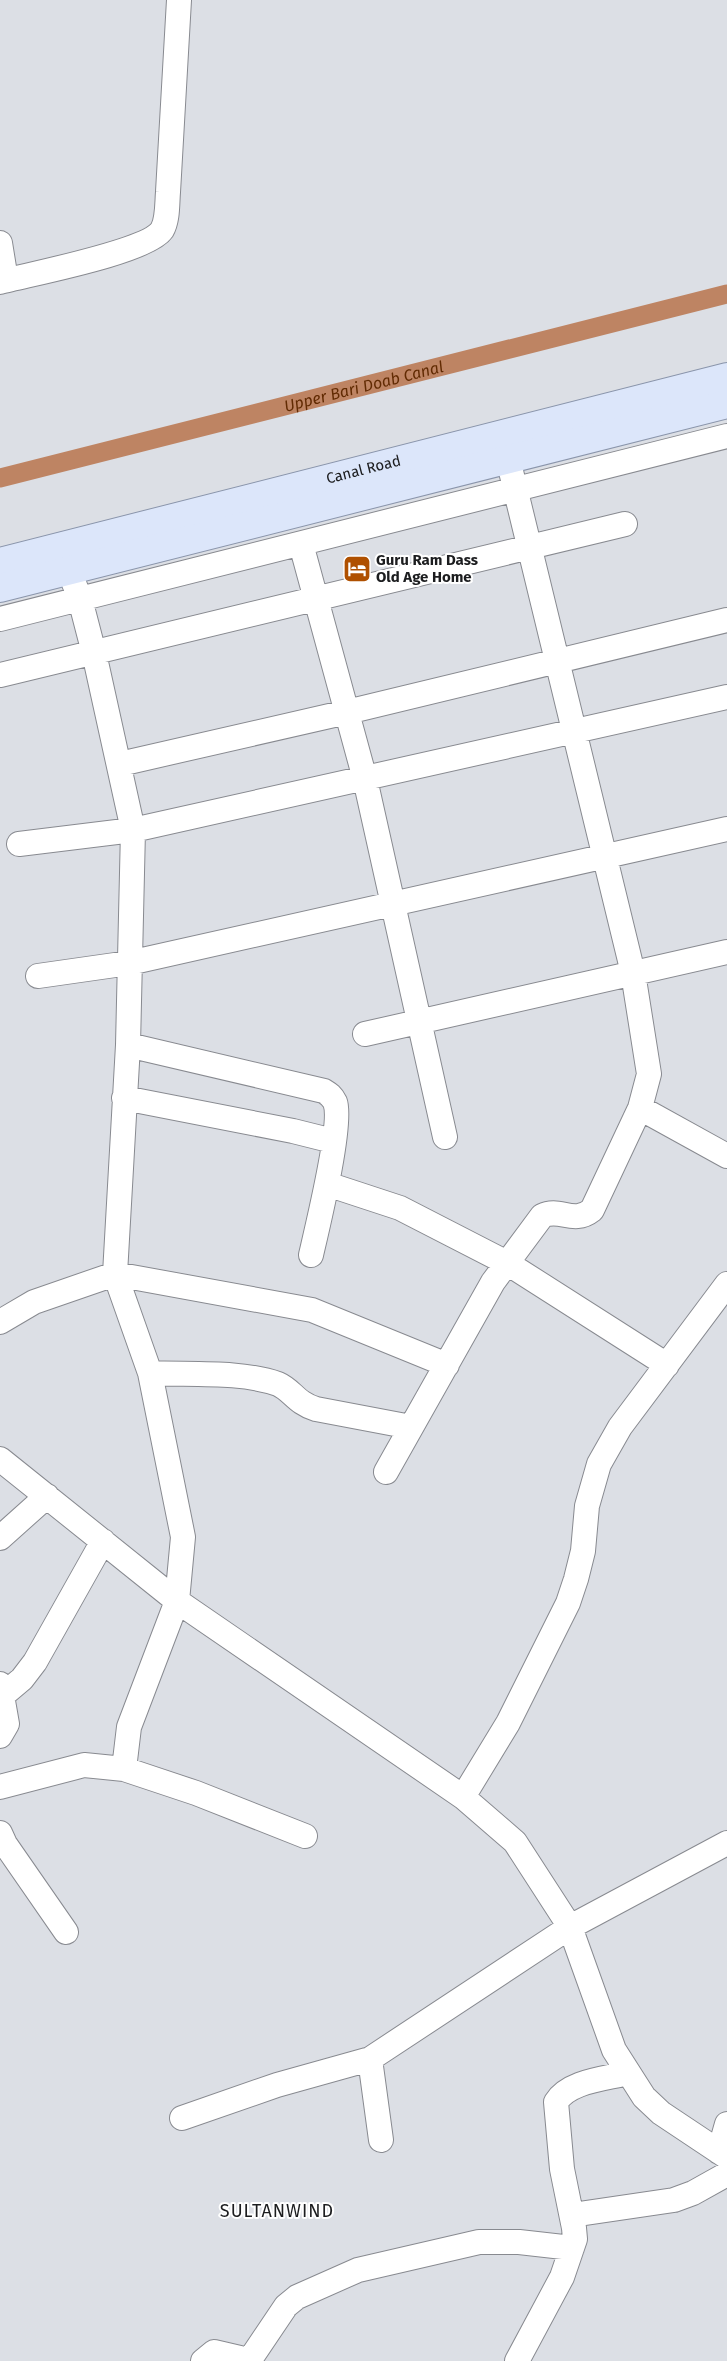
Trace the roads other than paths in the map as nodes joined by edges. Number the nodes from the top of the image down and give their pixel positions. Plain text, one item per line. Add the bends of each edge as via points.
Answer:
1 (179, 0) edge
2 (0, 243) edge
3 (3, 281) edge
4 (727, 376) edge
5 (727, 404) edge
6 (727, 436) edge
7 (508, 459) junction
8 (517, 490) junction
9 (625, 524) dead end
10 (301, 544) junction
11 (530, 547) junction
12 (0, 562) edge
13 (69, 570) junction
14 (0, 588) edge
15 (316, 598) junction
16 (80, 599) junction
17 (0, 619) edge
18 (727, 620) edge
19 (94, 653) junction
20 (558, 662) junction
21 (0, 675) edge
22 (727, 697) edge
23 (347, 712) junction
24 (575, 733) junction
25 (120, 764) junction
26 (365, 779) junction
27 (727, 829) edge
28 (133, 830) junction
29 (19, 844) dead end
30 (605, 857) junction
31 (391, 905) junction
32 (727, 952) edge
33 (129, 964) junction
34 (633, 974) junction
35 (38, 976) dead end
36 (418, 1022) junction
37 (365, 1034) dead end
38 (128, 1045) junction
39 (124, 1098) junction
40 (640, 1108) junction
41 (445, 1137) dead end
42 (333, 1142) junction
43 (727, 1156) edge
44 (327, 1184) junction
45 (311, 1255) dead end
46 (507, 1263) junction
47 (115, 1274) junction
48 (727, 1284) edge
49 (0, 1322) edge
50 (447, 1364) junction
51 (667, 1365) junction
52 (150, 1373) junction
53 (411, 1427) junction
54 (0, 1459) edge
55 (386, 1472) dead end
56 (47, 1496) junction
57 (0, 1538) edge
58 (102, 1541) junction
59 (177, 1602) junction
60 (1, 1690) edge
61 (0, 1736) edge
62 (124, 1769) junction
63 (0, 1787) edge
64 (463, 1797) junction
65 (305, 1836) dead end
66 (2, 1842) edge
67 (727, 1847) edge
68 (570, 1926) junction
69 (66, 1932) dead end
70 (370, 2059) junction
71 (628, 2073) junction
72 (182, 2118) dead end
73 (727, 2124) edge
74 (382, 2140) dead end
75 (723, 2155) edge
76 (727, 2174) edge
77 (572, 2215) junction
78 (572, 2248) junction
79 (204, 2361) edge
80 (517, 2361) edge

1 - 3 street via 168,192 162,231 154,238 124,250
2 - 3 street
4 - 12 main road, Canal Road
5 - 7 main road, Canal Road
6 - 8 street
7 - 8 street
7 - 13 main road, Canal Road
8 - 10 street
8 - 11 street
9 - 11 street
10 - 15 street
10 - 16 street
11 - 15 street
11 - 20 street
13 - 14 main road, Canal Road
13 - 16 street
15 - 19 street
15 - 23 street
16 - 17 street
16 - 19 street
18 - 20 street
19 - 21 street
19 - 25 street
20 - 23 street
20 - 24 street
22 - 24 street
23 - 25 street
23 - 26 street
24 - 26 street
24 - 30 street
25 - 28 street
26 - 28 street
26 - 31 street
27 - 30 street
28 - 29 street
28 - 33 street
30 - 31 street
30 - 34 street
31 - 33 street
31 - 36 street
32 - 34 street
33 - 35 street
33 - 38 street
34 - 36 street
34 - 40 street via 649,1074
36 - 37 street
36 - 41 street
38 - 39 street
38 - 42 street via 324,1091 335,1103
39 - 42 street via 293,1131
39 - 47 street
40 - 43 street
40 - 46 street via 592,1210 579,1217 548,1213 542,1216
42 - 44 street
44 - 45 street
44 - 46 street via 400,1208
46 - 50 street
46 - 51 street
47 - 49 street via 34,1302
47 - 50 street via 312,1310
47 - 52 street
48 - 51 street
50 - 53 street
51 - 64 street via 620,1428 599,1464 586,1506 583,1550 568,1603 508,1723
52 - 53 street via 243,1377 278,1384 304,1406
52 - 59 street via 183,1536
53 - 55 street
54 - 56 street
56 - 57 street
56 - 58 street
58 - 59 street
58 - 60 street via 35,1662 22,1679
59 - 62 street via 129,1727
59 - 64 street
60 - 61 street via 7,1724
62 - 63 street via 84,1765
62 - 65 street
64 - 68 street via 514,1842
66 - 69 street
67 - 68 street
68 - 70 street
68 - 71 street via 614,2050
70 - 72 street via 277,2085
70 - 74 street
71 - 75 street via 644,2097 661,2113
71 - 77 street via 573,2088 561,2094 556,2102 562,2169
73 - 75 street
76 - 77 street via 674,2200
77 - 78 street
78 - 79 street via 485,2242 358,2270 296,2297 286,2306 251,2358 244,2360 214,2352
78 - 80 street via 562,2277

